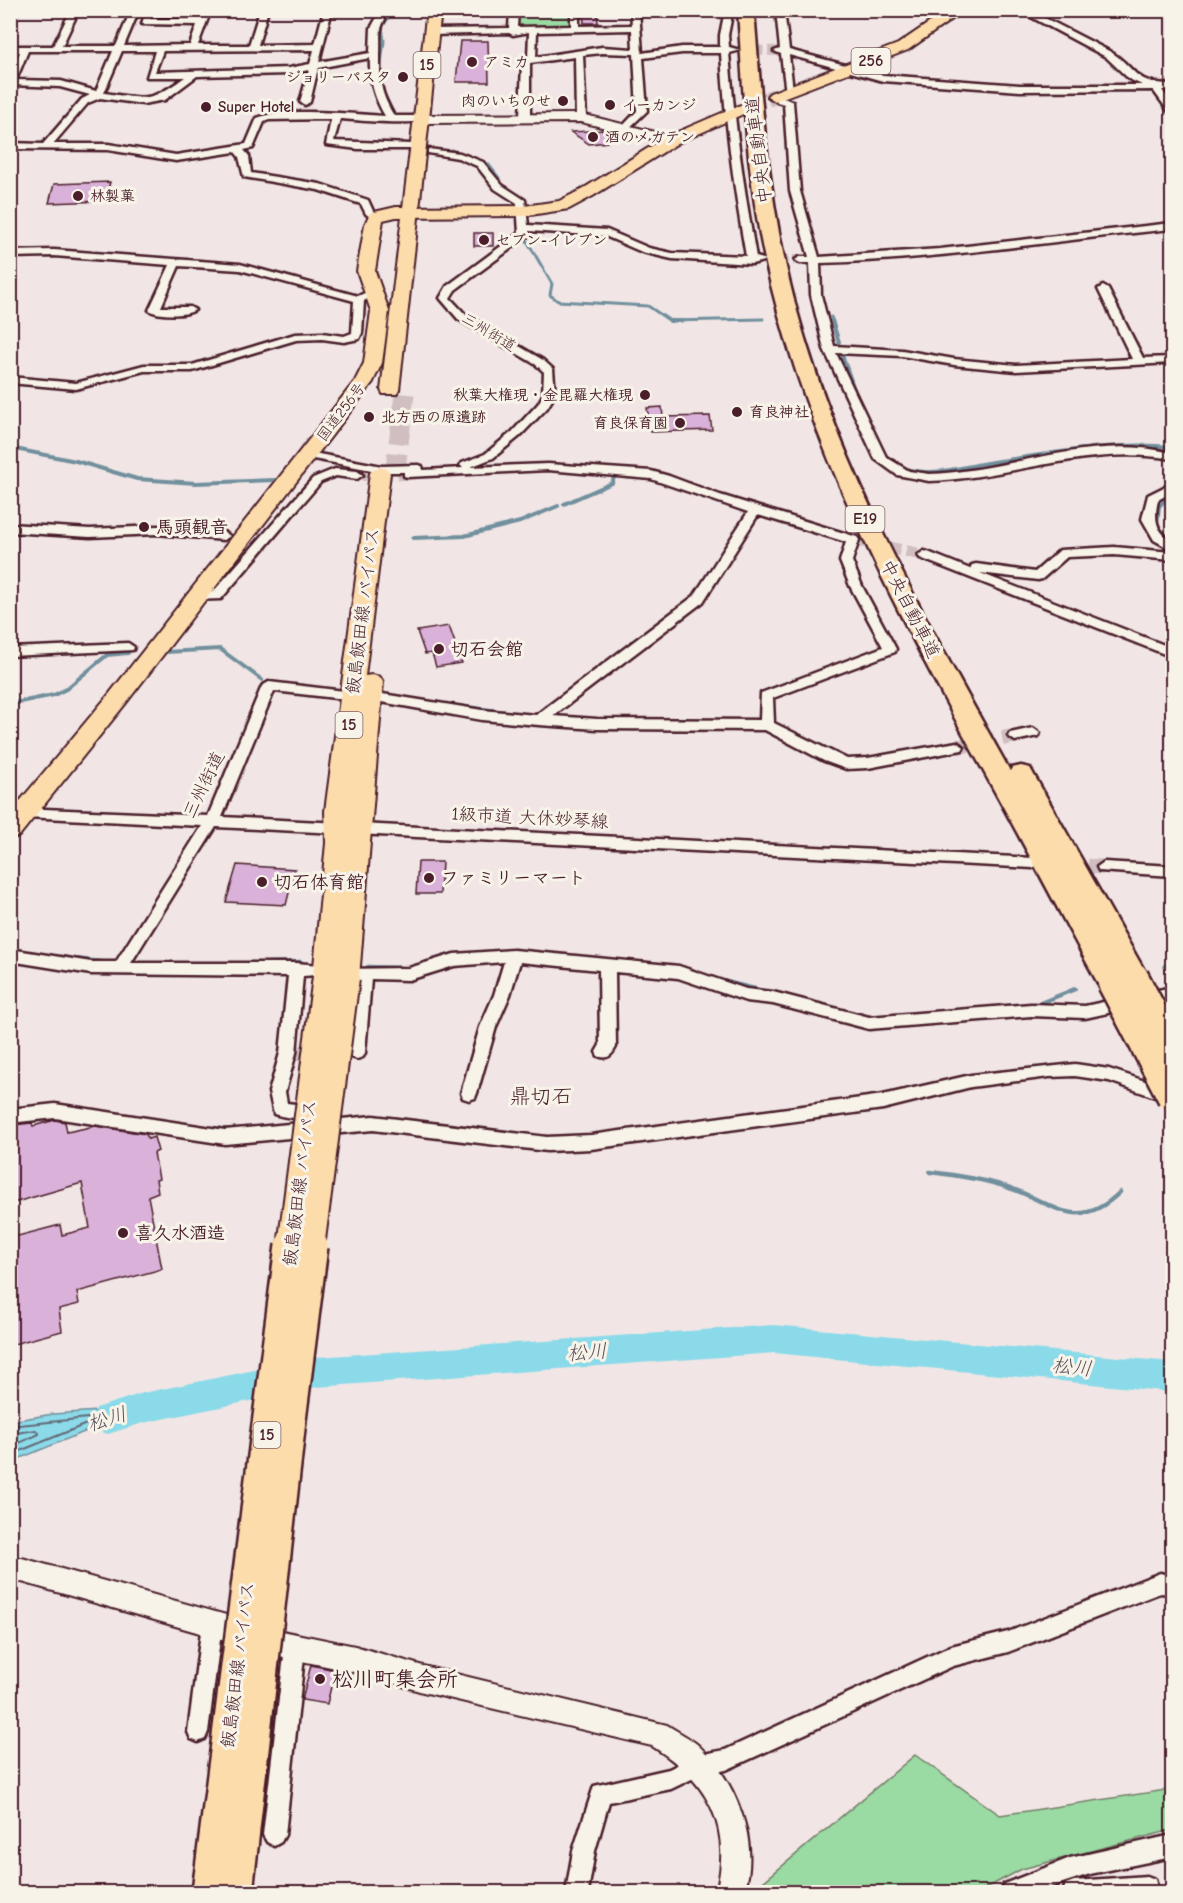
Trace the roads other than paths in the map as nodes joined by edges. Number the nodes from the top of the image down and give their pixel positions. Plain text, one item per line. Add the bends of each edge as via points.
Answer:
1 (16, 10) edge
2 (75, 10) edge
3 (135, 10) edge
4 (150, 10) edge
5 (207, 10) edge
6 (264, 10) edge
7 (328, 10) edge
8 (386, 10) edge
9 (434, 10) edge
10 (446, 10) edge
11 (514, 10) edge
12 (575, 10) edge
13 (636, 10) edge
14 (729, 10) edge
15 (746, 10) edge
16 (758, 10) edge
17 (780, 10) edge
18 (958, 10) edge
19 (1022, 10) edge
20 (10, 19) edge
21 (203, 22) junction
22 (637, 27) junction
23 (575, 28) junction
24 (533, 30) junction
25 (437, 32) junction
26 (513, 32) junction
27 (253, 47) junction
28 (317, 47) junction
29 (160, 48) junction
30 (193, 48) junction
31 (10, 49) edge
32 (26, 49) junction
33 (56, 49) junction
34 (117, 49) junction
35 (724, 49) junction
36 (735, 50) tunnel mouth
37 (782, 52) junction
38 (579, 53) junction
39 (376, 54) junction
40 (638, 54) junction
41 (532, 60) junction
42 (315, 66) junction
43 (849, 69) junction
44 (193, 75) junction
45 (11, 82) edge
46 (1155, 87) junction
47 (1173, 87) edge
48 (99, 94) junction
49 (781, 94) junction
50 (305, 102) dead end
51 (737, 110) junction
52 (1173, 110) edge
53 (336, 116) junction
54 (525, 118) junction
55 (581, 118) junction
56 (391, 119) junction
57 (427, 119) junction
58 (626, 128) junction
59 (672, 140) junction
60 (10, 146) edge
61 (47, 146) junction
62 (411, 147) dead end
63 (237, 149) junction
64 (431, 151) junction
65 (417, 212) junction
66 (376, 217) junction
67 (524, 220) junction
68 (1173, 226) edge
69 (10, 254) edge
70 (800, 260) tunnel mouth
71 (815, 260) junction
72 (176, 262) junction
73 (1103, 289) dead end
74 (367, 295) junction
75 (190, 310) dead end
76 (830, 349) junction
77 (1173, 360) edge
78 (1140, 363) junction
79 (10, 380) edge
80 (397, 390) tunnel mouth
81 (308, 455) junction
82 (1173, 456) edge
83 (386, 474) junction
84 (1173, 487) edge
85 (754, 511) junction
86 (10, 528) edge
87 (224, 536) dead end
88 (1173, 546) edge
89 (1173, 556) edge
90 (196, 597) junction
91 (128, 647) dead end
92 (10, 652) edge
93 (1173, 653) edge
94 (361, 696) junction
95 (539, 720) junction
96 (766, 725) junction
97 (1033, 733) dead end
98 (1015, 736) tunnel mouth
99 (957, 747) tunnel mouth
100 (26, 812) junction
101 (211, 821) junction
102 (347, 828) junction
103 (10, 830) edge
104 (1033, 863) dead end
105 (1104, 867) tunnel mouth
106 (1173, 871) edge
107 (10, 955) edge
108 (514, 956) junction
109 (607, 965) junction
110 (120, 968) junction
111 (296, 969) junction
112 (342, 974) junction
113 (1123, 980) junction
114 (1173, 993) edge
115 (1173, 1049) edge
116 (604, 1052) dead end
117 (357, 1053) dead end
118 (469, 1093) dead end
119 (1173, 1096) edge
120 (10, 1116) edge
121 (349, 1124) junction
122 (10, 1570) edge
123 (1173, 1586) edge
124 (212, 1624) junction
125 (295, 1647) junction
126 (198, 1732) dead end
127 (698, 1765) junction
128 (274, 1835) dead end
129 (1173, 1846) edge
130 (209, 1893) edge
131 (236, 1893) edge
132 (577, 1893) edge
133 (730, 1893) edge
134 (1012, 1893) edge
135 (1074, 1893) edge
136 (1147, 1893) edge

1 - 20 street
2 - 33 street
3 - 34 street
4 - 21 street via 145,22
5 - 21 street
6 - 27 street
7 - 28 street
8 - 39 street via 375,28
9 - 25 main road, 15
10 - 25 main road, 15
11 - 26 street
12 - 23 street
13 - 22 street
14 - 35 street
15 - 113 highway, 中央自動車道 / E19 via 759,176 773,254 793,329 831,441 862,515 915,621
16 - 113 highway, 中央自動車道 / E19 via 766,116 789,252 802,310 847,440 928,609
17 - 37 street
18 - 43 main road, 256 via 903,47
19 - 46 street via 1095,46 1132,77
21 - 30 street
22 - 23 street
22 - 40 street
23 - 24 street
24 - 26 street
24 - 41 street
25 - 26 street
25 - 57 main road, 15
27 - 28 street
27 - 30 street
28 - 42 street
29 - 30 street
29 - 34 street
29 - 44 street via 150,75
31 - 32 street
32 - 33 street
32 - 45 street
33 - 34 street
34 - 48 street
35 - 36 street
35 - 40 street
35 - 51 street
37 - 43 street
37 - 49 street
38 - 40 street via 602,50
38 - 41 street
38 - 55 street
39 - 42 street
39 - 56 street via 374,76
40 - 58 street via 642,111
41 - 54 street via 526,61
42 - 44 street via 289,71
42 - 50 street
43 - 46 street via 882,78 1020,88
43 - 49 main road, 256
44 - 48 street via 162,98 143,101
45 - 48 street via 61,84
46 - 47 street
46 - 52 street
48 - 61 street via 85,101
49 - 71 street via 780,100 788,102 795,191
51 - 59 main road
51 - 67 street via 739,189 757,260 664,255 607,233
53 - 56 street
53 - 62 street via 329,143
53 - 63 street via 268,117 260,120 250,146
54 - 55 street
54 - 57 street
55 - 58 street
56 - 57 street
57 - 64 main road, 15
57 - 65 main road, 15
58 - 59 street
59 - 67 main road via 574,201
60 - 61 street
61 - 63 street via 108,147 176,159
63 - 66 street via 244,156 247,175 343,193 365,202
64 - 65 main road, 15
64 - 67 street via 480,164 498,188 522,202
65 - 66 main road
65 - 67 main road
65 - 80 main road, 15
66 - 74 main road, 国道256号 via 366,271
67 - 81 street, 三州街道 via 525,234 451,288 445,298 462,317 549,371 549,395 543,406 489,456 463,465 382,469
68 - 71 street via 876,258
69 - 72 street via 54,253
70 - 71 street
71 - 76 street via 816,295
72 - 74 street via 240,267
72 - 75 street via 154,310
73 - 78 street
74 - 79 street via 357,333 350,338 295,337 192,368 144,369 76,386
74 - 81 main road, 国道256号 via 380,311 373,363 364,382
76 - 78 street via 902,353 1016,368
76 - 82 street via 881,459 892,469 910,476 963,475 1111,451 1149,451
77 - 78 street
81 - 90 main road, 国道256号
83 - 85 street via 548,466 651,475
83 - 90 street via 323,475 217,596
83 - 94 main road, 飯島飯田線 バイパス / 15
84 - 88 street via 1152,498 1148,519 1158,537
85 - 95 street via 699,599
85 - 96 street via 853,540 846,561 890,649 766,696
86 - 87 street via 90,533 157,530
89 - 93 street via 1114,551 1064,553 1038,576 994,573 924,555
90 - 100 main road, 国道256号
91 - 92 street
94 - 95 street
94 - 101 street, 三州街道 via 269,686
94 - 102 main road, 飯島飯田線 バイパス / 15
95 - 96 street
96 - 99 street via 846,764
97 - 98 street
100 - 101 street, 1級市道 大休妙琴線
100 - 103 main road, 国道256号
101 - 102 street, 1級市道 大休妙琴線
101 - 110 street, 三州街道
102 - 104 street, 1級市道 大休妙琴線
102 - 112 main road, 飯島飯田線 バイパス / 15
105 - 106 street
107 - 110 street
108 - 109 street
108 - 112 street via 454,960 409,974
108 - 118 street
109 - 114 street via 679,972 746,995 869,1023 1031,1010 1085,1012
109 - 116 street via 608,1047
110 - 111 street
111 - 112 street
111 - 121 street via 288,1053 277,1092 278,1105 280,1109 344,1115
112 - 117 street
112 - 130 main road, 飯島飯田線 バイパス / 15, bridge
112 - 131 main road, 飯島飯田線 バイパス / 15, bridge
113 - 115 highway, 中央自動車道 / E19, bridge
113 - 119 highway, 中央自動車道 / E19, bridge
119 - 121 street via 1109,1075 1075,1070 971,1080 884,1102 591,1142 547,1144 373,1123
120 - 121 street via 55,1111 225,1137
122 - 124 street via 22,1570
123 - 127 street via 1160,1583 1008,1642 951,1656 726,1760
124 - 125 street
124 - 126 street
125 - 127 street via 658,1734
125 - 128 street
127 - 132 street via 671,1779 601,1793
127 - 133 street via 715,1787 729,1818 736,1848 736,1881
129 - 134 street via 1068,1869
135 - 136 street via 1147,1887

